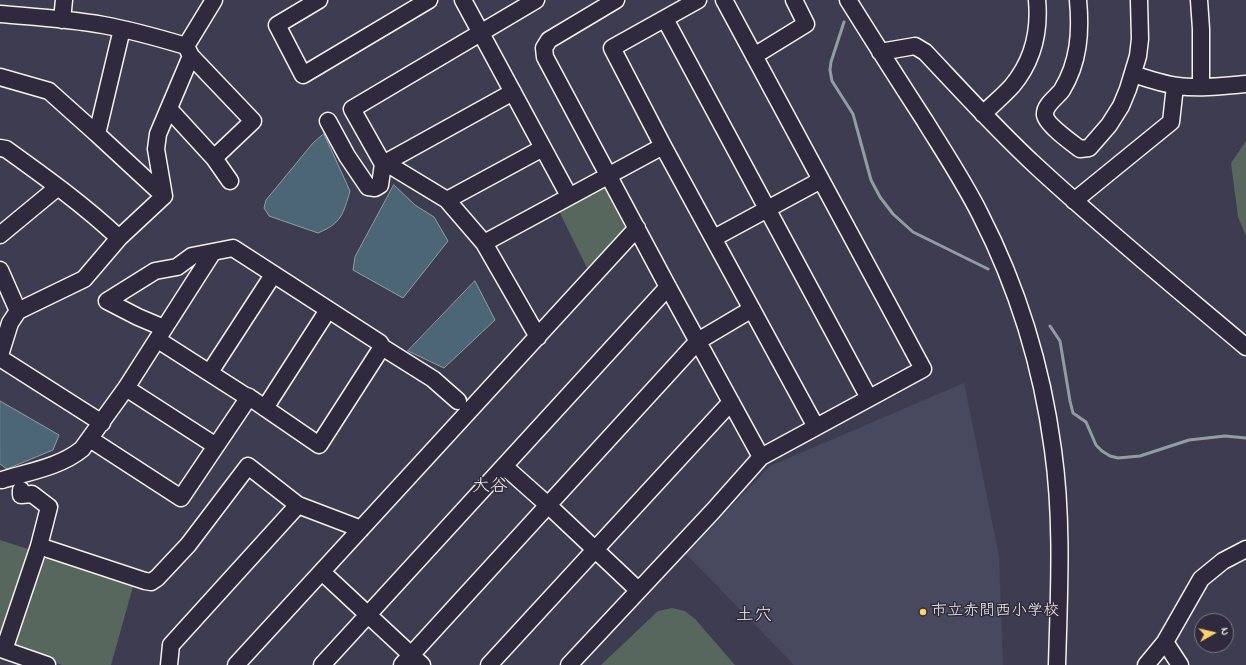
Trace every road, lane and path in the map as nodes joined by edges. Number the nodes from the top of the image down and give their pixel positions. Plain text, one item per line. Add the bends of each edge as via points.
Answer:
1 (64, 0) edge
2 (214, 0) edge
3 (319, 0) edge
4 (429, 0) edge
5 (463, 0) edge
6 (536, 0) edge
7 (616, 0) edge
8 (698, 0) edge
9 (724, 0) edge
10 (794, 0) edge
11 (848, 0) edge
12 (1037, 0) edge
13 (1078, 0) edge
14 (1139, 0) edge
15 (1199, 0) edge
16 (0, 14) edge
17 (665, 19) junction
18 (62, 20) junction
19 (122, 29) junction
20 (481, 32) junction
21 (188, 51) junction
22 (880, 52) junction
23 (754, 56) junction
24 (1133, 74) junction
25 (0, 77) edge
26 (1246, 84) edge
27 (1175, 86) junction
28 (1201, 87) junction
29 (513, 92) junction
30 (169, 109) junction
31 (983, 114) junction
32 (328, 121) dead end
33 (97, 134) junction
34 (663, 146) junction
35 (0, 148) edge
36 (543, 148) junction
37 (214, 158) junction
38 (384, 164) junction
39 (609, 176) junction
40 (821, 180) junction
41 (230, 181) dead end
42 (58, 187) junction
43 (164, 196) junction
44 (569, 196) junction
45 (447, 200) junction
46 (1074, 201) junction
47 (768, 209) junction
48 (637, 228) junction
49 (0, 235) edge
50 (119, 238) junction
51 (714, 238) junction
52 (484, 243) junction
53 (213, 252) junction
54 (0, 270) edge
55 (273, 276) junction
56 (668, 287) junction
57 (752, 309) junction
58 (328, 310) junction
59 (9, 317) edge
60 (161, 334) junction
61 (538, 337) junction
62 (698, 341) junction
63 (382, 347) junction
64 (1246, 347) edge
65 (0, 355) edge
66 (0, 358) edge
67 (210, 372) junction
68 (126, 388) junction
69 (249, 397) junction
70 (869, 398) junction
71 (458, 400) dead end
72 (731, 402) junction
73 (265, 408) junction
74 (102, 423) junction
75 (816, 427) junction
76 (90, 439) junction
77 (216, 446) junction
78 (761, 456) junction
79 (504, 466) junction
80 (1, 481) edge
81 (20, 490) dead end
82 (298, 505) junction
83 (549, 506) junction
84 (361, 530) junction
85 (39, 546) junction
86 (1246, 549) edge
87 (595, 550) junction
88 (322, 572) junction
89 (638, 590) junction
90 (368, 615) junction
91 (1165, 642) junction
92 (412, 662) edge
93 (47, 665) edge
94 (169, 665) edge
95 (236, 665) edge
96 (322, 665) edge
97 (489, 665) edge
98 (569, 665) edge
99 (1057, 665) edge
100 (1146, 665) edge
101 (1180, 665) edge

1 - 18 street
2 - 21 street
3 - 4 street via 277,25 303,75
5 - 20 street
6 - 20 street
7 - 39 street via 556,35 544,48 551,70
8 - 17 street
9 - 23 street
10 - 23 street via 806,24
11 - 22 street
12 - 31 street via 1036,39 1031,54 1012,87
13 - 24 street via 1080,38 1077,51 1070,76 1046,108 1048,122 1080,149 1089,148 1121,106
14 - 24 street via 1140,39
15 - 28 street
16 - 18 street
17 - 34 street via 612,48
17 - 47 street
18 - 19 street
19 - 21 street
19 - 33 street
20 - 29 street
20 - 38 street via 352,109
21 - 30 street
21 - 37 street via 253,121
22 - 31 street via 914,46 925,52
22 - 99 street via 961,179 980,214 1008,277 1030,338 1044,394 1057,479 1060,537
23 - 40 street
24 - 27 street
25 - 33 street via 49,91
26 - 28 street
27 - 28 street
27 - 46 street via 1171,122
29 - 36 street
29 - 38 street
30 - 37 street
30 - 43 street via 158,134 156,149
31 - 46 street
32 - 38 street via 368,187 375,188 380,184
33 - 43 street
34 - 39 street
34 - 51 street
35 - 42 street via 6,149
36 - 44 street
36 - 45 street
37 - 41 street
38 - 45 street
39 - 44 street
39 - 48 street
40 - 47 street
40 - 70 street via 923,369
42 - 49 street
42 - 50 street via 96,216
43 - 50 street
44 - 52 street
45 - 52 street
46 - 64 street
47 - 51 street
47 - 70 street
48 - 56 street
48 - 61 street
50 - 59 street via 84,279
51 - 57 street
52 - 61 street
53 - 55 street via 233,248
53 - 60 street
53 - 60 street via 192,256 177,267 155,271 108,301 138,317
54 - 59 street
55 - 58 street
55 - 67 street
56 - 62 street
56 - 79 street
57 - 62 street
57 - 75 street
58 - 63 street via 380,343
58 - 73 street
59 - 65 street
60 - 67 street
60 - 68 street
61 - 84 street
62 - 72 street
62 - 83 street
63 - 71 street via 433,379
63 - 73 street via 319,445
66 - 74 street
67 - 69 street
68 - 74 street
68 - 77 street
69 - 73 street
69 - 77 street
70 - 75 street
72 - 78 street
72 - 87 street
74 - 76 street
75 - 78 street
76 - 77 street via 181,498
76 - 80 street via 72,457
78 - 89 street
79 - 83 street
79 - 90 street
81 - 85 street via 21,494 32,494 49,507
82 - 84 street
82 - 85 street via 248,466 188,545 151,582
82 - 94 street via 171,645
83 - 87 street
83 - 92 street
84 - 88 street
85 - 93 street via 4,650
86 - 91 street via 1223,561 1201,579
87 - 89 street
87 - 97 street
88 - 90 street
88 - 95 street
89 - 98 street
90 - 92 street
90 - 96 street
91 - 100 street
91 - 101 street

